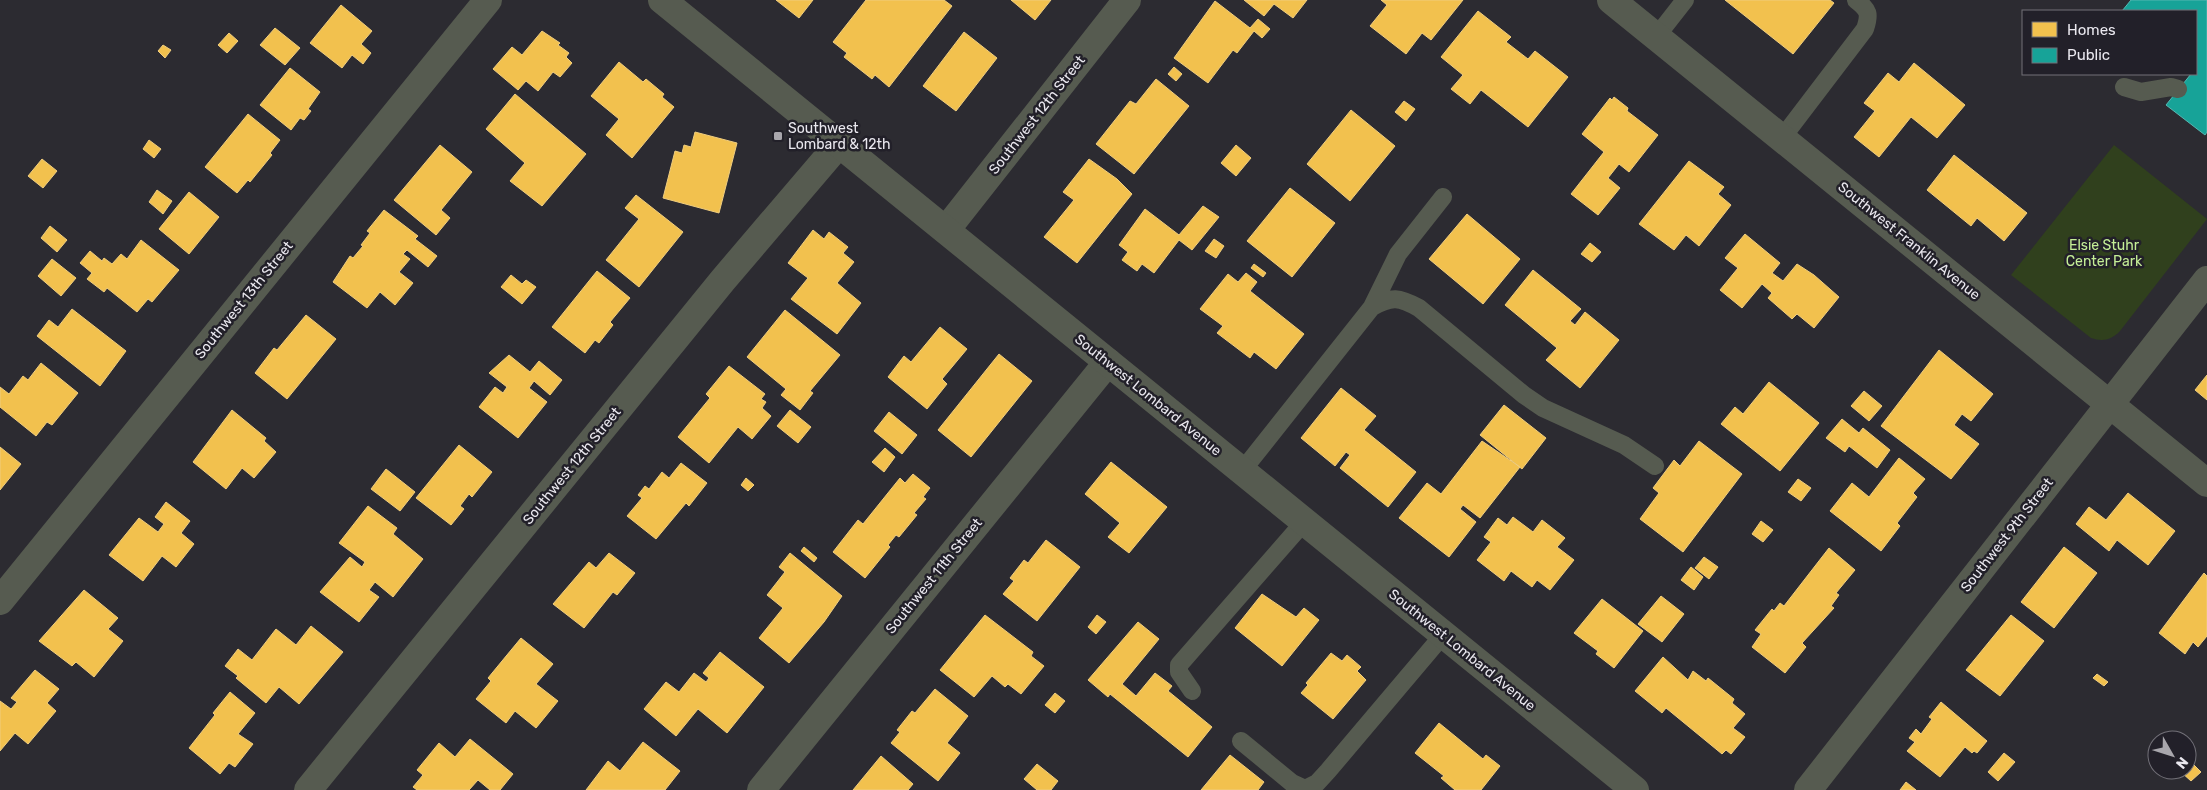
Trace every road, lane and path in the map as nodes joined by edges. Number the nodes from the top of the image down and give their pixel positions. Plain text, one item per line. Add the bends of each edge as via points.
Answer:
1 (488, 0) edge
2 (662, 0) edge
3 (1128, 0) edge
4 (1611, 0) edge
5 (1685, 0) edge
6 (1856, 0) edge
7 (1656, 37) junction
8 (2124, 87) dead end
9 (2178, 90) dead end
10 (1782, 138) junction
11 (839, 144) junction
12 (1443, 197) dead end
13 (946, 230) junction
14 (2207, 280) edge
15 (1372, 308) junction
16 (1108, 362) junction
17 (2110, 403) junction
18 (1656, 466) dead end
19 (1242, 471) junction
20 (2207, 483) edge
21 (1304, 522) junction
22 (0, 601) edge
23 (1443, 635) junction
24 (1192, 691) dead end
25 (1241, 741) dead end
26 (1628, 788) edge
27 (308, 790) edge
28 (761, 790) edge
29 (1808, 790) edge

1 - 22 street, Southwest 13th Street
2 - 11 street, Southwest Lombard Avenue
3 - 13 street, Southwest 12th Street
4 - 7 street, Southwest Franklin Avenue
5 - 7 lane
6 - 10 lane via 1867,9 1869,17 1865,29
7 - 10 street, Southwest Franklin Avenue
8 - 9 lane via 2141,92 2171,87
10 - 17 street, Southwest Franklin Avenue
11 - 13 street, Southwest Lombard Avenue
11 - 27 street, Southwest 12th Street via 723,280
12 - 15 lane via 1398,254
13 - 16 street, Southwest Lombard Avenue
14 - 17 street, Southwest 9th Street
15 - 18 lane via 1387,299 1411,304 1509,385 1537,404 1624,445
15 - 19 lane
16 - 19 street, Southwest Lombard Avenue
16 - 28 street, Southwest 11th Street
17 - 20 street, Southwest Franklin Avenue
17 - 29 street, Southwest 9th Street
19 - 21 street, Southwest Lombard Avenue
21 - 23 street, Southwest Lombard Avenue
21 - 24 lane via 1185,655 1179,672
23 - 25 lane via 1311,786 1305,789 1292,783
23 - 26 street, Southwest Lombard Avenue

